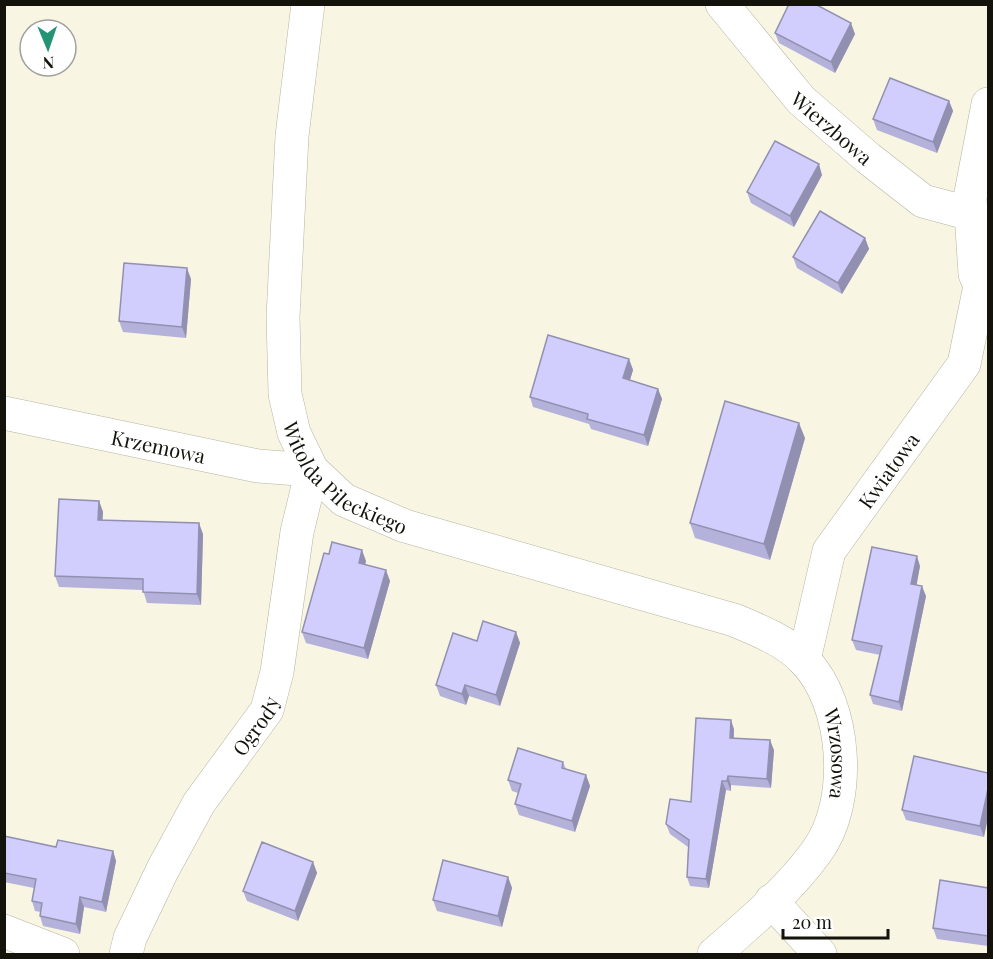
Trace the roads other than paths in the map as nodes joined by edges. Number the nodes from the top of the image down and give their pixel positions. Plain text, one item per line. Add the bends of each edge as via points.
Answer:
1 (308, 4) edge
2 (722, 4) edge
3 (988, 104) edge
4 (970, 214) junction
5 (984, 295) edge
6 (4, 413) edge
7 (312, 470) junction
8 (804, 660) junction
9 (771, 901) junction
10 (4, 931) edge
11 (63, 954) edge
12 (126, 954) edge
13 (714, 954) edge
14 (820, 954) edge

1 - 7 street, Witolda Pileckiego via 292,136 283,317 285,394 294,433
2 - 4 street, Wierzbowa via 801,100 868,158 923,201
3 - 4 street
4 - 5 street via 975,274
5 - 8 street, Kwiatowa via 964,364 829,551
6 - 7 street, Krzemowa via 258,466
7 - 8 street, Witolda Pileckiego via 344,500 405,526 734,620 762,632
7 - 12 street, Ogrody via 297,532 277,672 267,710 199,803 163,869
8 - 9 street, Wrzosowa via 823,686 834,713 840,766 837,801 830,828 818,850
9 - 13 street, Wrzosowa
9 - 14 street
10 - 11 street

